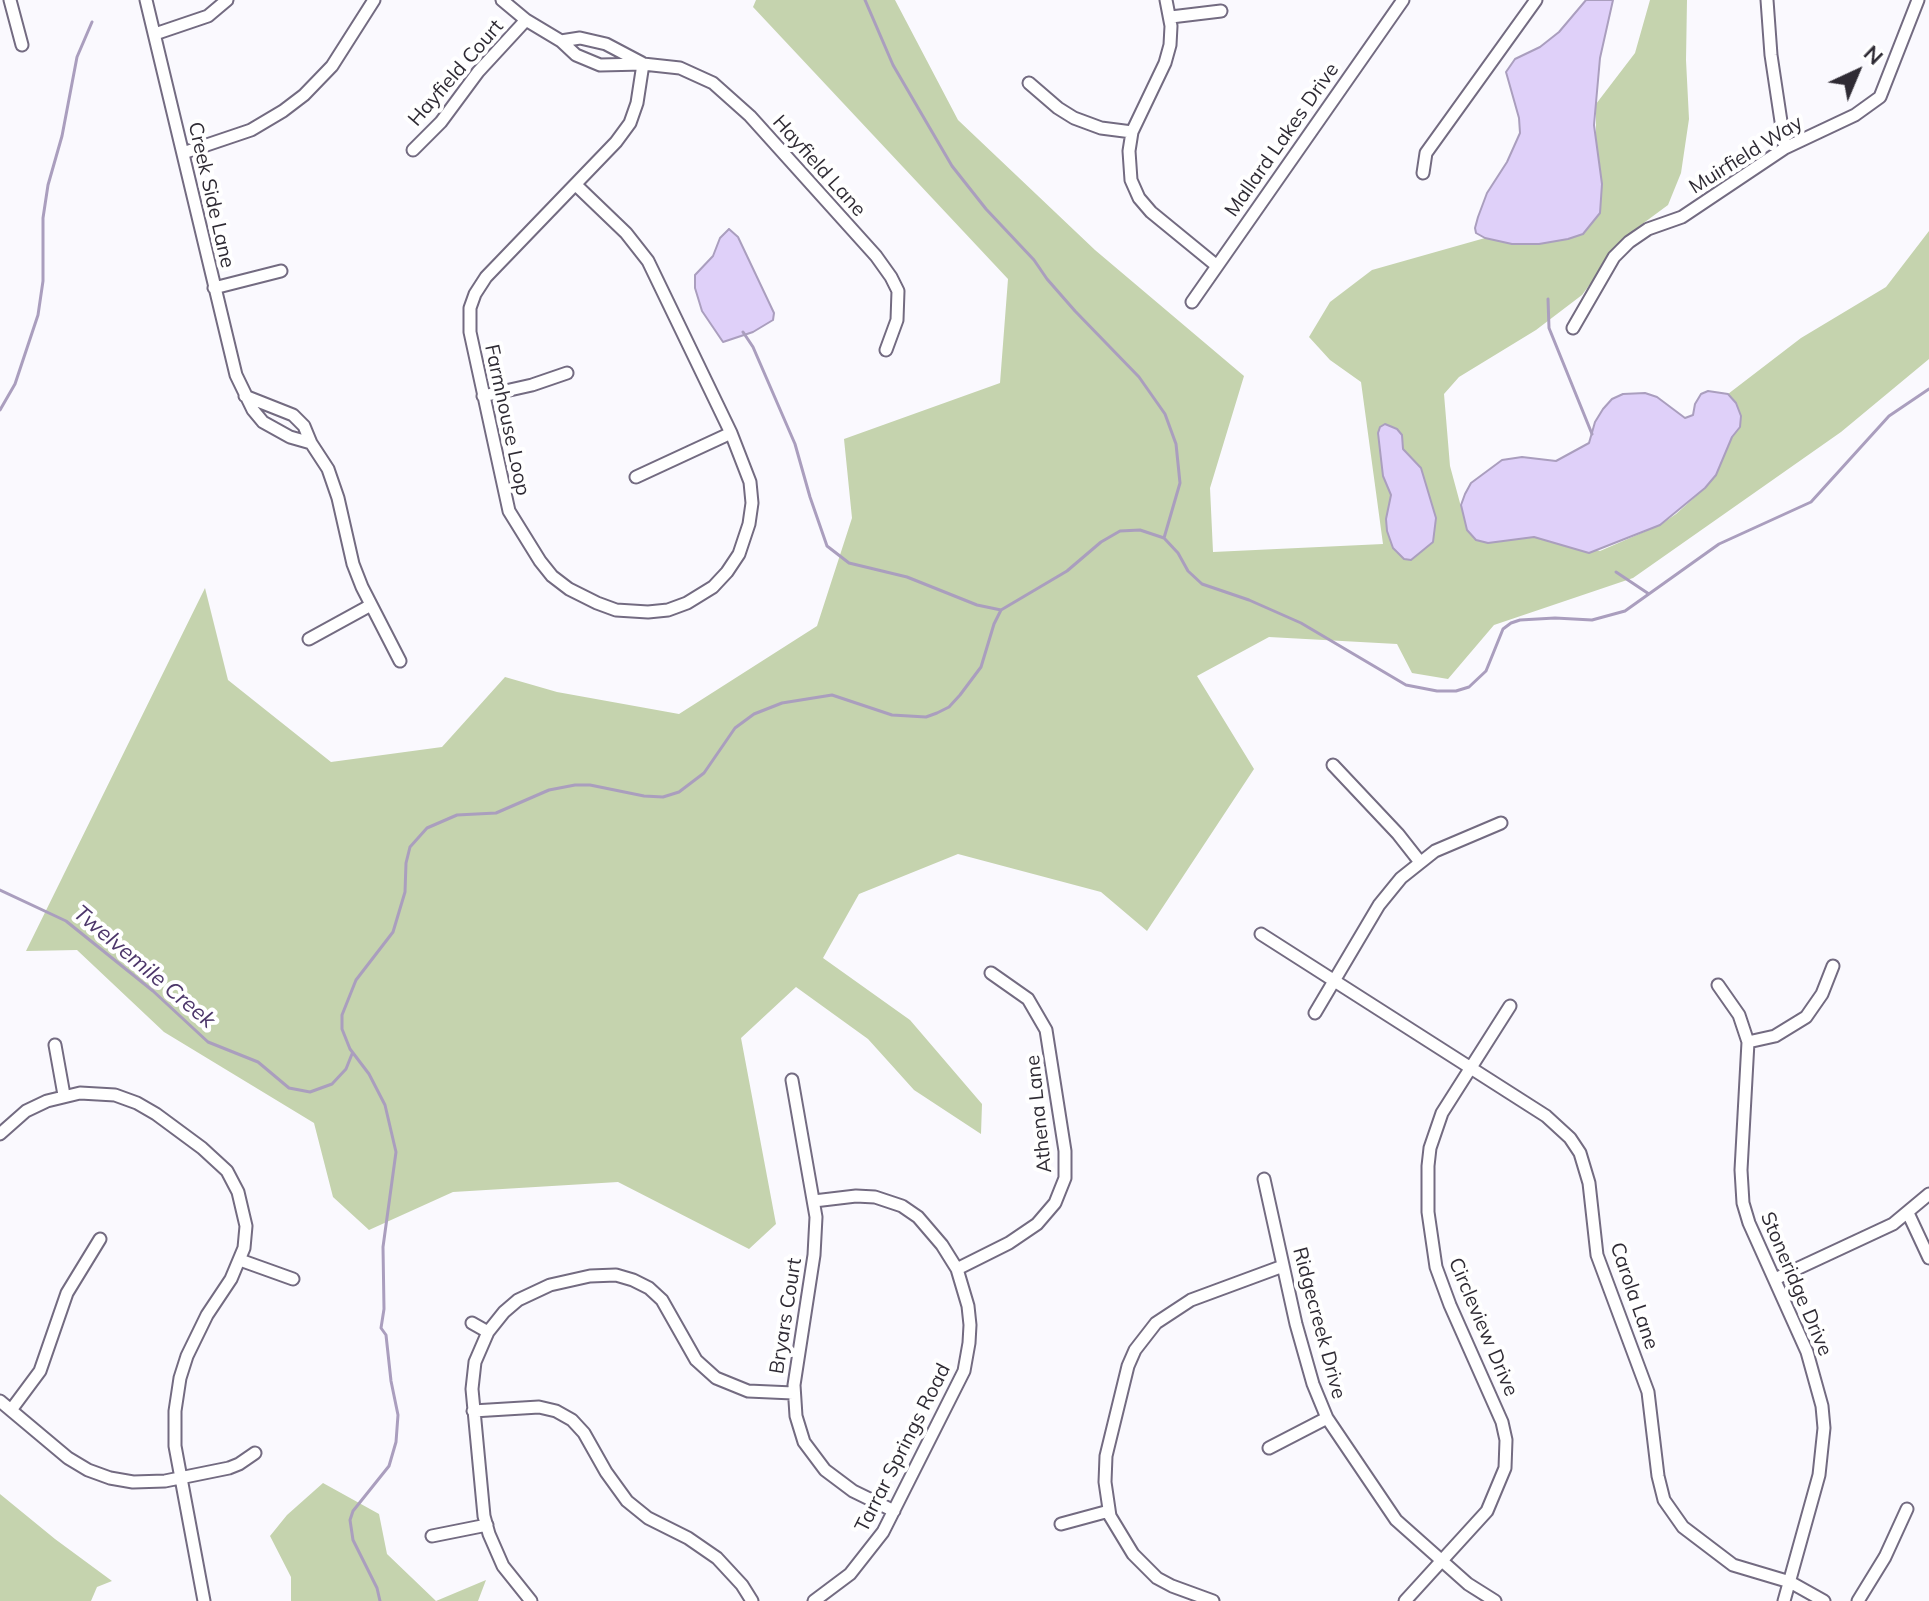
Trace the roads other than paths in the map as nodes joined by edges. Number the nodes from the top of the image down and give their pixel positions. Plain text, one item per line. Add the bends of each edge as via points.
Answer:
1 (10, 0) edge
2 (146, 0) edge
3 (227, 0) edge
4 (374, 0) edge
5 (502, 0) edge
6 (1166, 0) edge
7 (1403, 0) edge
8 (1536, 0) edge
9 (1767, 0) edge
10 (1918, 0) edge
11 (1221, 11) dead end
12 (1171, 17) junction
13 (526, 20) junction
14 (155, 34) junction
15 (561, 41) junction
16 (22, 45) dead end
17 (643, 64) junction
18 (1029, 83) dead end
19 (1132, 132) junction
20 (1785, 148) junction
21 (413, 150) dead end
22 (183, 153) junction
23 (1423, 173) dead end
24 (576, 185) junction
25 (1217, 266) junction
26 (281, 271) dead end
27 (214, 288) junction
28 (1192, 302) dead end
29 (1573, 328) dead end
30 (886, 350) dead end
31 (567, 373) dead end
32 (245, 396) junction
33 (483, 396) junction
34 (731, 433) junction
35 (311, 443) junction
36 (636, 477) dead end
37 (371, 605) junction
38 (309, 639) dead end
39 (400, 661) dead end
40 (1333, 765) dead end
41 (1501, 823) dead end
42 (1420, 862) junction
43 (1261, 934) dead end
44 (1833, 966) dead end
45 (991, 973) dead end
46 (1333, 980) junction
47 (1718, 985) dead end
48 (1510, 1006) dead end
49 (1315, 1013) dead end
50 (1748, 1042) junction
51 (55, 1045) dead end
52 (1469, 1067) junction
53 (792, 1080) dead end
54 (64, 1095) junction
55 (0, 1134) edge
56 (1264, 1179) dead end
57 (1929, 1194) edge
58 (814, 1201) junction
59 (1908, 1213) junction
60 (100, 1239) dead end
61 (1929, 1258) edge
62 (240, 1260) junction
63 (1283, 1266) junction
64 (957, 1269) junction
65 (293, 1279) dead end
66 (1775, 1279) junction
67 (472, 1323) dead end
68 (488, 1332) junction
69 (793, 1393) junction
70 (0, 1401) edge
71 (11, 1410) junction
72 (473, 1411) junction
73 (1327, 1418) junction
74 (1269, 1448) dead end
75 (255, 1453) dead end
76 (181, 1477) junction
77 (1907, 1509) dead end
78 (894, 1511) junction
79 (1109, 1511) junction
80 (1061, 1524) dead end
81 (487, 1525) junction
82 (432, 1536) dead end
83 (1441, 1560) junction
84 (1790, 1582) junction
85 (204, 1601) edge
86 (531, 1601) edge
87 (752, 1601) edge
88 (814, 1601) edge
89 (1213, 1601) edge
90 (1405, 1601) edge
91 (1495, 1601) edge
92 (1784, 1601) edge
93 (1824, 1601) edge
94 (1858, 1601) edge

1 - 16 street
2 - 14 street, Creek Side Lane
3 - 14 street via 208,16
4 - 22 street via 332,66 304,95 251,130
5 - 13 street, Hayfield Lane
6 - 12 street
7 - 25 street, Mallard Lakes Drive
8 - 23 street via 1426,153
9 - 20 street
10 - 20 street, Muirfield Way via 1880,97 1855,115
11 - 12 street
12 - 19 street via 1168,54
13 - 15 street, Hayfield Lane
13 - 21 street, Hayfield Court
14 - 22 street, Creek Side Lane
15 - 17 street, Hayfield Lane via 580,38 606,44
15 - 17 street, Hayfield Lane via 576,55 600,65
17 - 24 street, Farmhouse Loop via 630,123
17 - 30 street, Hayfield Lane via 680,68 713,83 750,116 876,256 898,291 897,320
18 - 19 street via 1074,118
19 - 25 street via 1130,171 1139,198
20 - 29 street, Muirfield Way via 1682,217 1629,242 1614,257
22 - 27 street, Creek Side Lane
24 - 33 street, Farmhouse Loop via 475,294 470,332
24 - 34 street, Farmhouse Loop via 648,261
25 - 28 street, Mallard Lakes Drive
26 - 27 street
27 - 32 street, Creek Side Lane
31 - 33 street
32 - 35 street, Creek Side Lane via 263,422
32 - 35 street via 293,415
33 - 34 street, Farmhouse Loop via 500,482 518,528 552,576 616,610 648,612 687,603 713,587 739,554 752,503 750,482
34 - 36 street
35 - 37 street via 328,469 353,564
37 - 38 street
37 - 39 street
40 - 42 street
41 - 42 street
42 - 46 street via 1379,905
43 - 46 street, Carola Lane
44 - 50 street via 1806,1017 1783,1033
45 - 64 street, Athena Lane via 1028,999 1046,1030 1065,1178 1055,1203 1037,1224
46 - 49 street
46 - 52 street, Carola Lane
47 - 50 street, Stoneridge Drive via 1739,1015
48 - 52 street, Circleview Drive
50 - 66 street, Stoneridge Drive via 1741,1192
51 - 54 street
52 - 83 street, Circleview Drive via 1442,1113 1430,1148 1430,1240 1442,1286 1502,1422 1507,1449 1487,1511
52 - 84 street, Carola Lane via 1546,1116 1580,1153 1597,1255 1648,1392 1658,1476 1677,1521 1733,1565
53 - 58 street, Bryars Court
54 - 55 street via 26,1111
54 - 62 street via 104,1093 137,1103 219,1162 242,1203 246,1226
56 - 63 street, Ridgecreek Drive
57 - 59 street
58 - 64 street, Tarrar Springs Road via 865,1196 902,1206 924,1224
58 - 69 street, Bryars Court via 814,1255
59 - 61 street
59 - 66 street
60 - 71 street via 67,1293 40,1371
62 - 65 street
62 - 76 street via 196,1335 180,1378 175,1434
63 - 73 street, Ridgecreek Drive via 1307,1364
63 - 79 street via 1191,1300 1150,1330 1131,1358 1117,1407 1105,1465
64 - 78 street, Tarrar Springs Road via 970,1325 964,1371
66 - 84 street, Stoneridge Drive via 1817,1382 1824,1428 1819,1475
67 - 68 street
68 - 69 street via 504,1312 534,1291 616,1275 641,1284 662,1300 696,1360 716,1378 748,1391
68 - 72 street via 473,1371
69 - 78 street, Bryars Court via 801,1433 813,1457 853,1491
70 - 71 street
71 - 76 street via 68,1458 99,1474 133,1482
72 - 81 street
72 - 87 street via 539,1407 572,1420 627,1501 717,1558
73 - 74 street
73 - 83 street, Ridgecreek Drive via 1396,1520
75 - 76 street via 229,1468
76 - 85 street
77 - 94 street
78 - 88 street, Tarrar Springs Road via 863,1560
79 - 80 street
79 - 89 street via 1123,1541 1144,1567 1172,1586
81 - 82 street
81 - 86 street via 503,1566
83 - 90 street, Circleview Drive
83 - 91 street, Ridgecreek Drive
84 - 92 street, Stoneridge Drive
84 - 93 street, Carola Lane

